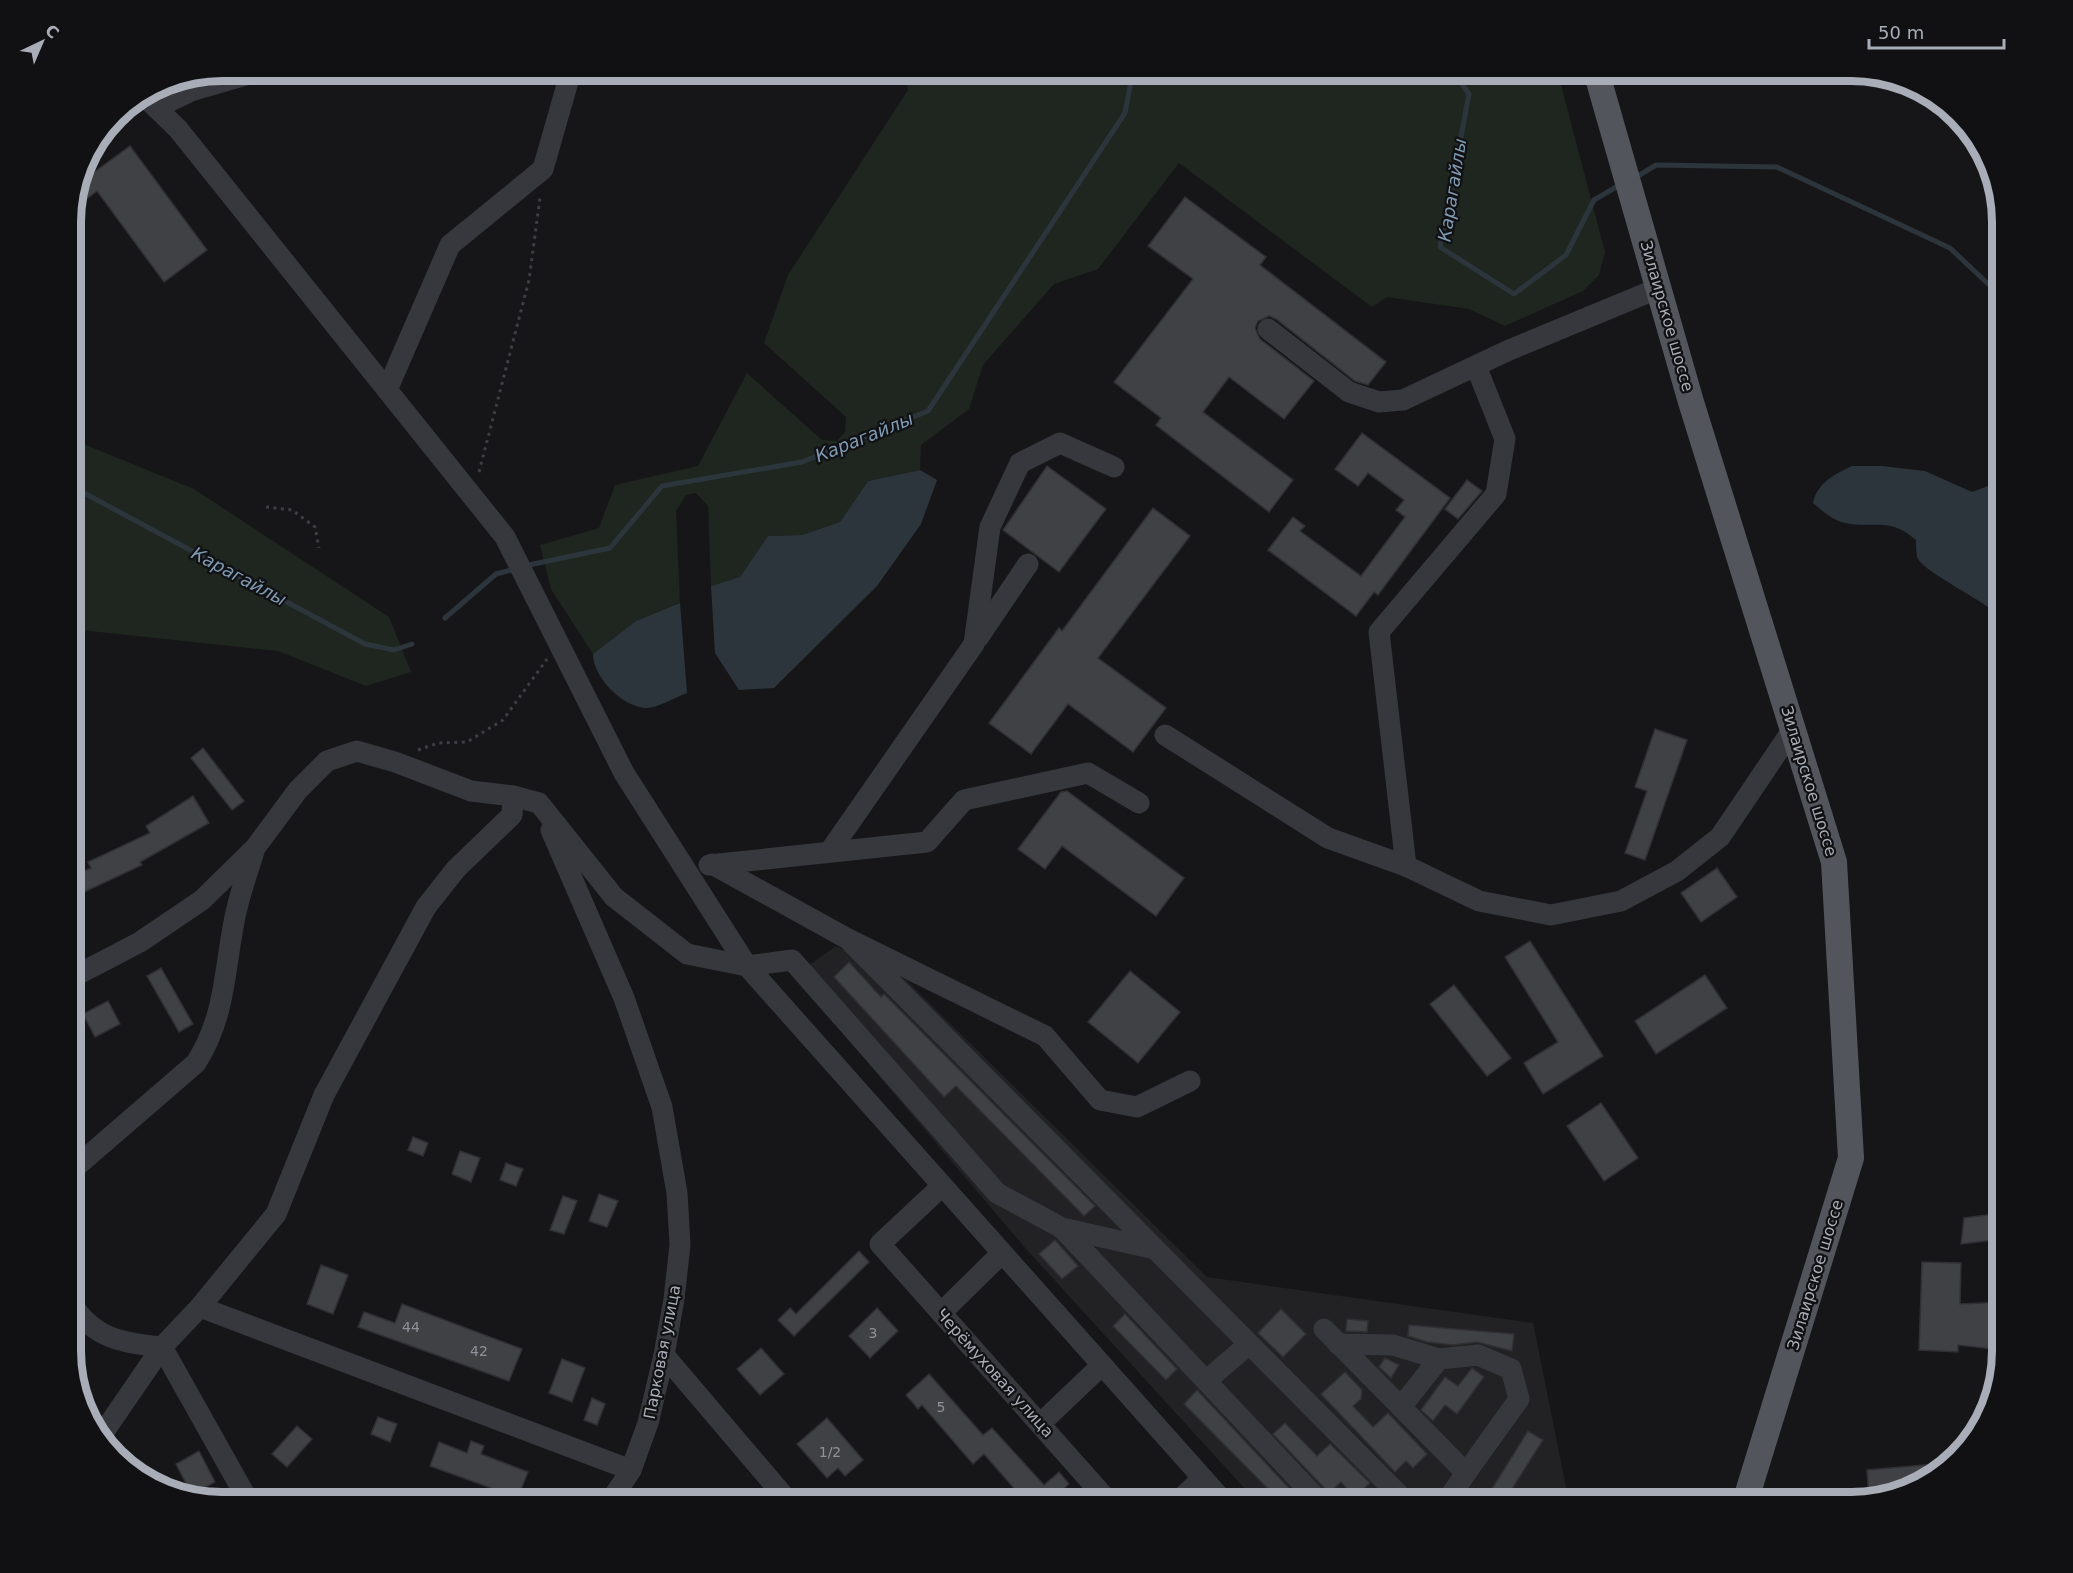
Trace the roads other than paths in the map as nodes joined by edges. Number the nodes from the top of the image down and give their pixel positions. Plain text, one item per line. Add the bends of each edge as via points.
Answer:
1 (224, 81) edge
2 (568, 81) edge
3 (1599, 81) edge
4 (151, 100) edge
5 (149, 101) edge
6 (1659, 288) junction
7 (1268, 329) dead end
8 (1476, 366) junction
9 (387, 390) junction
10 (1114, 467) dead end
11 (1028, 564) dead end
12 (974, 644) junction
13 (1793, 729) junction
14 (1165, 735) dead end
15 (513, 796) junction
16 (539, 803) junction
17 (1139, 803) dead end
18 (255, 848) junction
19 (830, 850) junction
20 (712, 864) junction
21 (1406, 866) junction
22 (684, 868) junction
23 (848, 939) junction
24 (747, 966) junction
25 (81, 973) edge
26 (1190, 1081) dead end
27 (81, 1162) edge
28 (942, 1186) junction
29 (1062, 1228) junction
30 (1155, 1249) junction
31 (1002, 1253) junction
32 (200, 1307) junction
33 (941, 1313) junction
34 (81, 1316) edge
35 (1249, 1344) junction
36 (162, 1347) junction
37 (664, 1355) junction
38 (1439, 1359) junction
39 (1102, 1365) junction
40 (1206, 1381) junction
41 (1401, 1407) junction
42 (1040, 1424) junction
43 (105, 1430) edge
44 (631, 1470) junction
45 (1466, 1473) junction
46 (1203, 1479) junction
47 (243, 1492) edge
48 (617, 1492) edge
49 (780, 1492) edge
50 (1099, 1492) edge
51 (1189, 1492) edge
52 (1214, 1492) edge
53 (1310, 1492) edge
54 (1395, 1492) edge
55 (1453, 1492) edge
56 (1748, 1492) edge

1 - 4 street
2 - 9 street via 543,169 450,245
3 - 6 main road, Зилаирское шоссе
5 - 9 street via 177,129
6 - 8 street
6 - 13 main road, Зилаирское шоссе
7 - 8 street via 1349,392 1379,402 1403,400
8 - 21 street via 1505,439 1496,494 1379,632
9 - 22 street via 505,537 624,773
10 - 12 street via 1060,443 1020,463 990,527
11 - 12 street
12 - 19 street
13 - 21 street via 1720,837 1677,871 1622,901 1551,915 1479,901
13 - 56 main road, Зилаирское шоссе via 1834,862 1851,1158
14 - 21 street via 1328,838
15 - 16 street
15 - 18 street via 471,791 357,751 327,760 298,790
15 - 32 street via 512,815 456,869 426,907 324,1095 276,1214
16 - 24 street via 614,897 687,954
16 - 37 street, Парковая улица via 624,998 662,1107 677,1193 680,1245
17 - 19 street via 1088,772 964,800 927,842
18 - 25 street via 202,900 140,942
18 - 27 street via 234,922 210,1040 196,1064
19 - 20 street
20 - 22 street
20 - 23 street
22 - 24 street
23 - 26 street via 1045,1036 1100,1100 1137,1107
23 - 30 street
24 - 28 street
24 - 29 street via 792,960 997,1193
28 - 31 street
28 - 33 street, Черёмуховая улица via 880,1244
29 - 30 street
29 - 40 street
30 - 35 street
31 - 33 street
31 - 39 street
32 - 36 street
32 - 44 street
33 - 42 street, Черёмуховая улица
34 - 36 street via 113,1340
35 - 40 street
35 - 54 street
36 - 43 street
36 - 47 street
37 - 44 street, Парковая улица via 648,1423
37 - 49 street
38 - 41 street
38 - 41 street via 1393,1345 1331,1337
38 - 45 street via 1478,1355 1511,1369 1519,1399
39 - 42 street
39 - 46 street
40 - 53 street
41 - 45 street
42 - 50 street, Черёмуховая улица
44 - 48 street, Парковая улица
45 - 55 street
46 - 51 street
46 - 52 street

